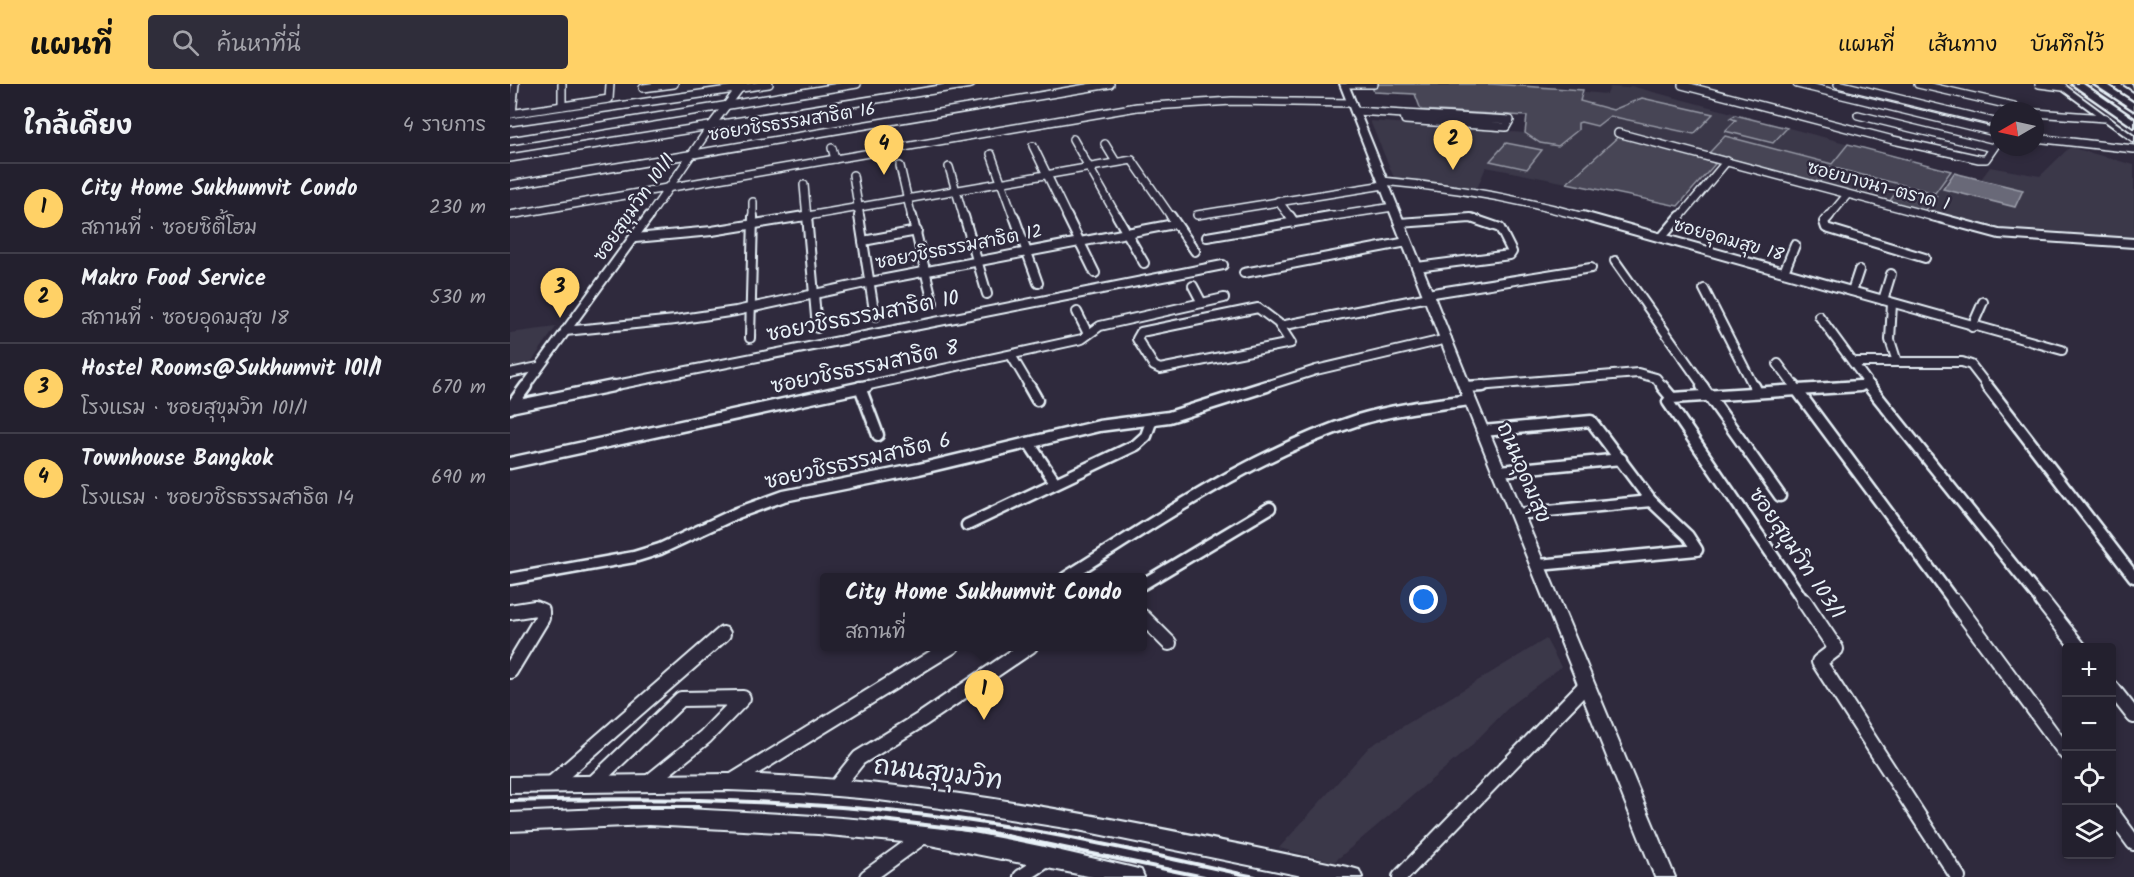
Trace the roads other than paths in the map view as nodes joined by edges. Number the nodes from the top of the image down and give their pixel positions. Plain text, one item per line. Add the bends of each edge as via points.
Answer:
1 (514, 84) edge
2 (562, 84) edge
3 (610, 84) edge
4 (674, 84) edge
5 (769, 84) edge
6 (857, 84) edge
7 (971, 84) edge
8 (1110, 84) edge
9 (1344, 84) edge
10 (1350, 84) edge
11 (1374, 84) edge
12 (1683, 84) edge
13 (1797, 84) edge
14 (1838, 84) edge
15 (1918, 84) edge
16 (2039, 84) edge
17 (2077, 84) edge
18 (2089, 84) edge
19 (2099, 84) edge
20 (2106, 84) edge
21 (2127, 84) edge
22 (741, 86) edge
23 (1935, 86) edge
24 (2061, 86) edge
25 (643, 88) dead end
26 (2134, 89) edge
27 (1673, 91) dead end
28 (1998, 102) edge
29 (2134, 102) edge
30 (727, 105) junction
31 (562, 106) junction
32 (1353, 107) junction
33 (2134, 107) edge
34 (1404, 113) junction
35 (2044, 113) edge
36 (511, 114) edge
37 (2134, 114) edge
38 (1858, 115) dead end
39 (2101, 115) junction
40 (1990, 121) edge
41 (510, 122) edge
42 (2134, 124) edge
43 (711, 126) junction
44 (2134, 130) edge
45 (1990, 131) edge
46 (1618, 134) dead end
47 (950, 139) junction
48 (1073, 139) dead end
49 (2044, 139) edge
50 (2134, 140) edge
51 (510, 141) edge
52 (1106, 144) dead end
53 (1033, 146) dead end
54 (1990, 147) edge
55 (832, 148) dead end
56 (2134, 149) edge
57 (953, 150) dead end
58 (1990, 153) edge
59 (991, 154) dead end
60 (690, 155) junction
61 (510, 159) edge
62 (835, 159) junction
63 (1727, 161) junction
64 (1116, 162) junction
65 (900, 166) dead end
66 (1089, 166) junction
67 (949, 167) dead end
68 (1047, 174) junction
69 (853, 175) dead end
70 (1001, 181) junction
71 (1383, 183) junction
72 (804, 184) dead end
73 (510, 185) edge
74 (671, 187) junction
75 (956, 189) junction
76 (1847, 195) junction
77 (909, 198) junction
78 (1278, 201) junction
79 (753, 202) dead end
80 (858, 205) junction
81 (1393, 207) junction
82 (807, 214) junction
83 (510, 215) edge
84 (1197, 215) dead end
85 (1293, 222) junction
86 (1399, 223) junction
87 (1174, 224) junction
88 (753, 225) junction
89 (917, 231) junction
90 (1128, 233) junction
91 (637, 236) junction
92 (1207, 237) dead end
93 (1662, 237) junction
94 (863, 241) junction
95 (1080, 242) junction
96 (1407, 242) junction
97 (2134, 243) edge
98 (1795, 244) dead end
99 (1195, 251) dead end
100 (1028, 252) junction
101 (1925, 258) dead end
102 (978, 261) junction
103 (1615, 261) dead end
104 (1144, 262) dead end
105 (1223, 265) dead end
106 (1417, 267) junction
107 (1591, 268) dead end
108 (1859, 270) dead end
109 (926, 271) junction
110 (1784, 272) junction
111 (1095, 273) dead end
112 (1244, 273) dead end
113 (1891, 274) dead end
114 (870, 282) junction
115 (1038, 283) dead end
116 (1193, 286) dead end
117 (1704, 289) dead end
118 (1852, 291) junction
119 (813, 293) junction
120 (987, 294) dead end
121 (1428, 295) junction
122 (1224, 298) dead end
123 (1887, 301) junction
124 (1983, 302) dead end
125 (933, 303) dead end
126 (1202, 303) junction
127 (750, 307) junction
128 (1077, 312) dead end
129 (1819, 316) dead end
130 (875, 317) dead end
131 (1280, 326) junction
132 (1972, 327) junction
133 (817, 328) dead end
134 (566, 329) junction
135 (1088, 334) junction
136 (750, 338) dead end
137 (1447, 339) junction
138 (2062, 350) dead end
139 (1011, 355) junction
140 (1853, 362) junction
141 (1897, 362) junction
142 (1778, 364) dead end
143 (538, 367) junction
144 (510, 373) edge
145 (1869, 385) junction
146 (860, 387) junction
147 (1795, 389) junction
148 (1756, 392) junction
149 (1467, 393) junction
150 (1708, 395) junction
151 (1670, 399) junction
152 (1038, 400) dead end
153 (510, 407) edge
154 (1152, 419) junction
155 (1483, 431) junction
156 (878, 435) dead end
157 (1029, 443) junction
158 (1621, 459) junction
159 (510, 463) edge
160 (1500, 471) junction
161 (1055, 482) junction
162 (1780, 496) dead end
163 (1651, 501) junction
164 (1270, 508) dead end
165 (1517, 514) junction
166 (967, 525) dead end
167 (1539, 565) junction
168 (1073, 573) edge
169 (2134, 577) edge
170 (510, 579) edge
171 (1147, 582) edge
172 (510, 612) edge
173 (1147, 621) edge
174 (723, 634) dead end
175 (2075, 643) edge
176 (1169, 644) dead end
177 (944, 651) edge
178 (1022, 651) edge
179 (510, 671) edge
180 (1586, 685) junction
181 (2116, 693) edge
182 (2134, 716) edge
183 (2066, 751) edge
184 (730, 782) junction
185 (648, 783) junction
186 (592, 784) junction
187 (510, 785) edge
188 (550, 785) junction
189 (835, 788) junction
190 (2116, 818) edge
191 (510, 822) edge
192 (925, 835) junction
193 (2134, 843) edge
194 (1050, 858) junction
195 (867, 877) edge
196 (1022, 877) edge
197 (1134, 877) edge
198 (1352, 877) edge
199 (1400, 877) edge
200 (1665, 877) edge
201 (1958, 877) edge

1 - 36 street
2 - 31 street
3 - 31 street via 609,99
4 - 25 street
5 - 22 street
6 - 30 street
7 - 43 street
8 - 60 street, ซอยวชิรธรรมสาธิต 16
9 - 32 main road, ถนนอุดมสุข
10 - 11 street
12 - 27 street
12 - 58 street via 1966,160 1986,159
13 - 45 street
14 - 40 street
15 - 23 street
16 - 24 street
17 - 42 highway
18 - 37 highway
19 - 33 highway
20 - 29 highway
21 - 26 main road
22 - 30 street, ซอยสุขุมวิท 101/1
22 - 41 street
23 - 28 street
24 - 39 main road
30 - 43 street, ซอยสุขุมวิท 101/1
30 - 51 street
31 - 36 street
32 - 34 street
32 - 47 street via 1204,102 1165,105
32 - 71 main road, ถนนอุดมสุข
34 - 34 street via 1405,120 1506,127 1510,120
35 - 39 street
38 - 54 street
39 - 44 highway
39 - 50 main road
43 - 60 street, ซอยสุขุมวิท 101/1
43 - 61 street
46 - 63 street, ซอยบางนา-ตราด 1
47 - 57 street
47 - 62 street
48 - 66 street
49 - 56 street
52 - 64 street
53 - 68 street
55 - 62 street
59 - 70 street
60 - 73 street, ซอยวชิรธรรมสาธิต 16
60 - 74 street, ซอยสุขุมวิท 101/1
62 - 74 street
63 - 76 street, ซอยบางนา-ตราด 1
63 - 93 street
64 - 66 street
64 - 87 street via 1133,161
65 - 77 street
66 - 68 street
66 - 90 street
67 - 75 street
68 - 70 street
68 - 95 street
69 - 80 street
70 - 75 street
70 - 100 street
71 - 78 street, ซอยอุดมสุข 18
71 - 81 main road, ถนนอุดมสุข
71 - 93 street, ซอยอุดมสุข 18 via 1497,195
72 - 82 street
74 - 83 street
74 - 91 street, ซอยสุขุมวิท 101/1
75 - 77 street
75 - 102 street
76 - 97 street, ซอยบางนา-ตราด 1 via 2002,235
76 - 101 street via 1824,222 1826,228
77 - 80 street
77 - 89 street
78 - 84 street, ซอยอุดมสุข 18
78 - 85 street
79 - 88 street
80 - 82 street
80 - 94 street
81 - 85 street
81 - 86 main road, ถนนอุดมสุข
82 - 88 street
82 - 119 street
85 - 92 street
86 - 96 main road, ถนนอุดมสุข
86 - 106 street via 1470,218 1500,228 1512,252
87 - 90 street, ซอยวชิรธรรมสาธิต 12
87 - 99 street
88 - 91 street
88 - 127 street
89 - 94 street
89 - 109 street
90 - 95 street, ซอยวชิรธรรมสาธิต 12
90 - 104 street
91 - 134 street, ซอยสุขุมวิท 101/1
93 - 110 street, ซอยอุดมสุข 18
94 - 114 street
95 - 100 street, ซอยวชิรธรรมสาธิต 12
95 - 111 street
96 - 106 main road, ถนนอุดมสุข
96 - 112 street
98 - 110 street
100 - 102 street, ซอยวชิรธรรมสาธิต 12
100 - 115 street
102 - 109 street, ซอยวชิรธรรมสาธิต 12
102 - 120 street
103 - 150 street
105 - 153 street, ซอยวชิรธรรมสาธิต 10
106 - 121 main road, ถนนอุดมสุข
107 - 121 street
108 - 118 street
109 - 114 street, ซอยวชิรธรรมสาธิต 12
109 - 125 street
110 - 118 street, ซอยอุดมสุข 18
113 - 123 street
114 - 119 street, ซอยวชิรธรรมสาธิต 12
114 - 130 street
116 - 126 street
117 - 148 street
118 - 123 street, ซอยอุดมสุข 18
119 - 127 street, ซอยวชิรธรรมสาธิต 12
119 - 133 street
121 - 131 street
121 - 137 main road, ถนนอุดมสุข
122 - 126 street, ซอยวชิรธรรมสาธิต 8
123 - 132 street, ซอยอุดมสุข 18
123 - 141 street via 1890,340
124 - 132 street
126 - 135 street, ซอยวชิรธรรมสาธิต 8 via 1100,326
127 - 134 street, ซอยวชิรธรรมสาธิต 12 via 675,320
127 - 136 street
128 - 135 street
129 - 140 street
131 - 131 street via 1291,344 1167,369 1154,366 1137,339 1141,332 1258,308
132 - 138 street, ซอยอุดมสุข 18
134 - 143 street, ซอยสุขุมวิท 101/1
135 - 139 street, ซอยวชิรธรรมสาธิต 8 via 1082,339
137 - 149 main road, ถนนอุดมสุข
137 - 154 street, ซอยวชิรธรรมสาธิต 6 via 1316,370
139 - 146 street, ซอยวชิรธรรมสาธิต 8
139 - 152 street
140 - 141 street
140 - 145 street
141 - 169 street via 1971,365
142 - 147 street
143 - 144 street
143 - 153 street, ซอยสุขุมวิท 101/1
145 - 147 street
145 - 175 street
146 - 156 street
146 - 159 street, ซอยวชิรธรรมสาธิต 8
147 - 148 street
147 - 183 street
148 - 150 street
149 - 151 street via 1638,373 1656,378
149 - 155 main road, ถนนอุดมสุข
149 - 168 street via 1346,424 1258,463
150 - 151 street
150 - 162 street
151 - 201 street, ซอยสุขุมวิท 103/1 via 1835,646 1819,663
154 - 157 street, ซอยวชิรธรรมสาธิต 6 via 1099,426
154 - 161 street via 1146,435 1136,445
155 - 158 street via 1591,421
155 - 160 main road, ถนนอุดมสุข
157 - 161 street
157 - 170 street, ซอยวชิรธรรมสาธิต 6 via 784,496 634,557
158 - 160 street
158 - 163 street
160 - 165 main road, ถนนอุดมสุข
161 - 166 street
163 - 165 street
163 - 167 street via 1688,536 1697,550
164 - 171 street
165 - 167 main road, ถนนอุดมสุข
167 - 180 main road, ถนนอุดมสุข
172 - 179 street via 535,608 542,611 542,618
173 - 176 street
174 - 188 street
177 - 184 street
178 - 189 street via 859,758
180 - 199 street
180 - 200 main road, ถนนอุดมสุข
181 - 182 street
184 - 185 main road, ถนนสุขุมวิท
184 - 189 main road, ถนนสุขุมวิท
185 - 186 main road, ถนนสุขุมวิท
185 - 186 street via 705,737 743,698 681,699
186 - 188 main road, ถนนสุขุมวิท
187 - 188 main road, ถนนสุขุมวิท
189 - 198 main road, ถนนสุขุมวิท via 1095,824
190 - 193 street
191 - 192 main road via 649,816 726,818
192 - 194 main road
192 - 195 street
194 - 196 street
194 - 197 main road

